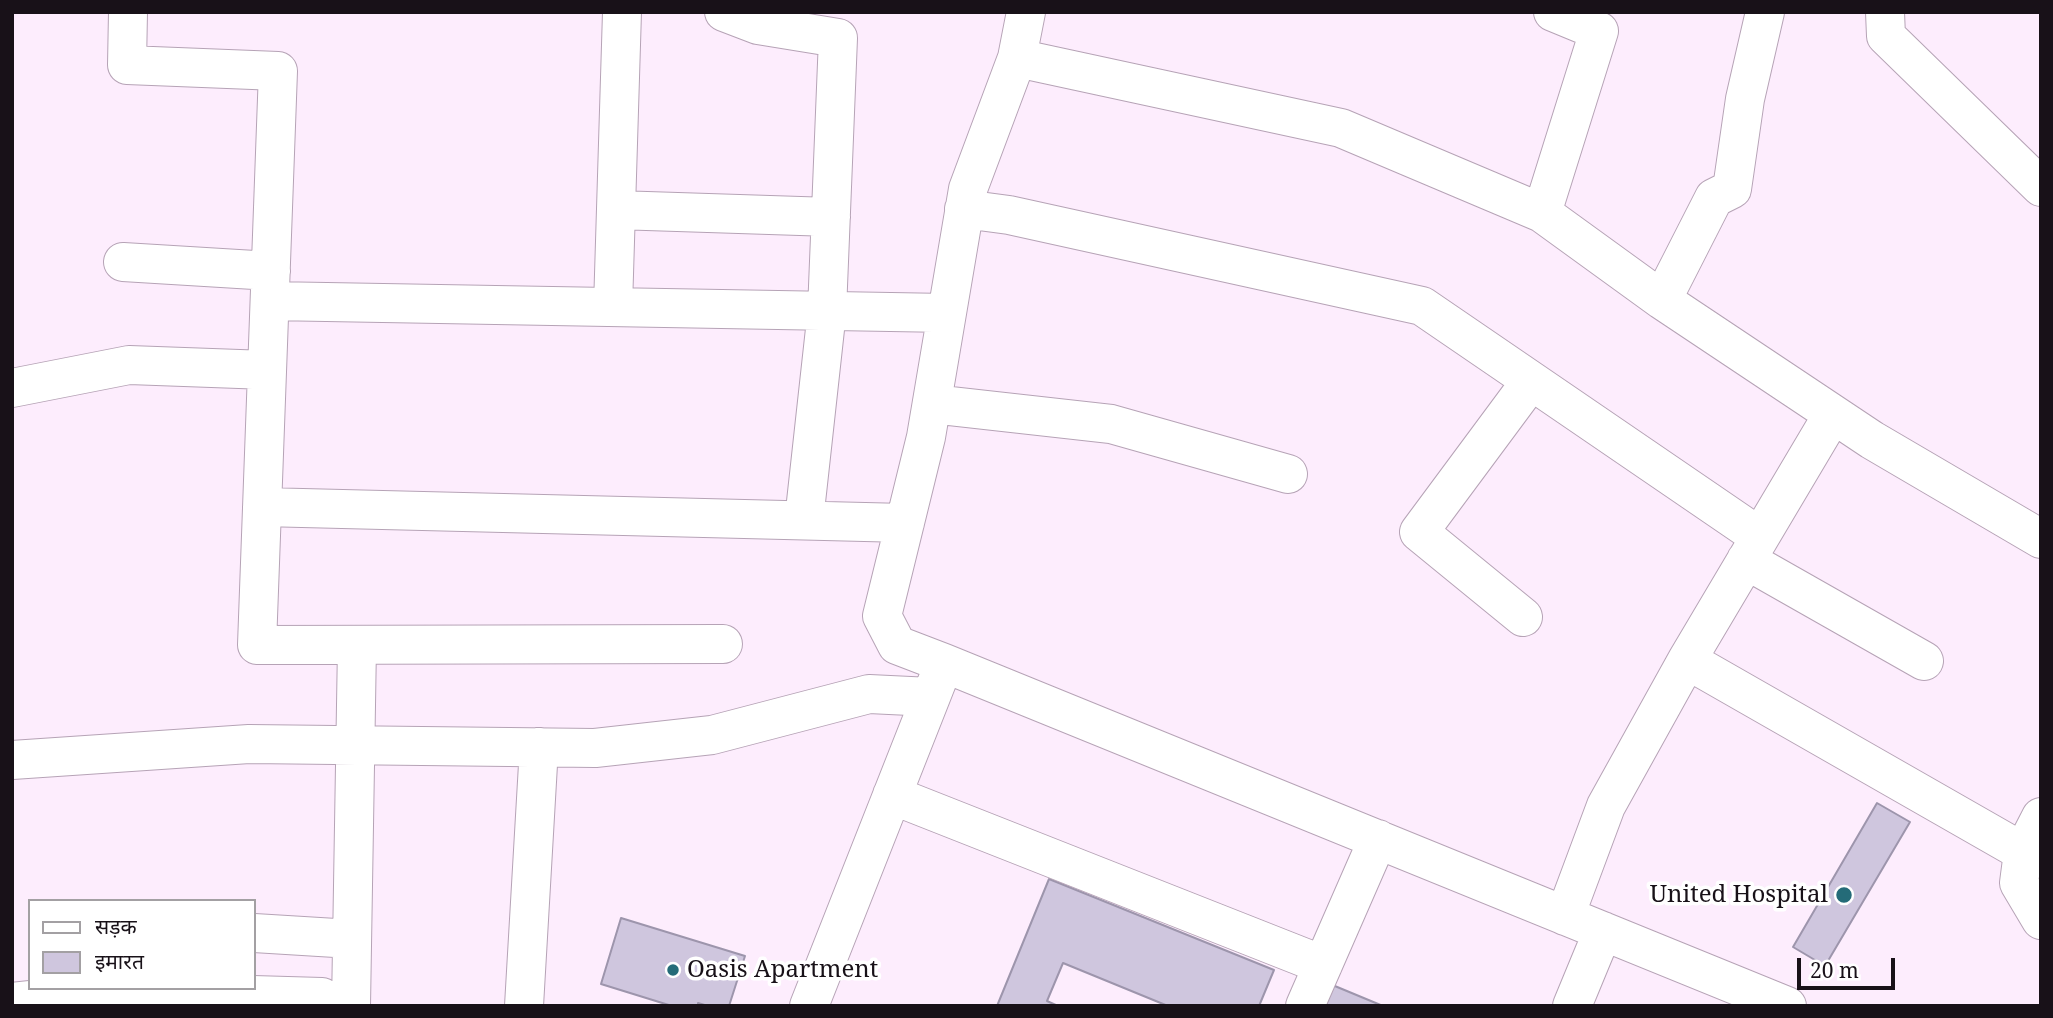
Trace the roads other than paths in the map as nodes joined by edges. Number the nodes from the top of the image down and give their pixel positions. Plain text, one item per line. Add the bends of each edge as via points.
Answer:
1 (128, 12) edge
2 (622, 12) edge
3 (723, 12) edge
4 (1026, 12) edge
5 (1553, 12) edge
6 (1765, 12) edge
7 (1885, 12) edge
8 (1017, 58) junction
9 (2041, 187) edge
10 (616, 209) junction
11 (964, 209) junction
12 (1542, 213) junction
13 (831, 217) junction
14 (123, 262) dead end
15 (270, 286) junction
16 (1662, 300) junction
17 (613, 307) junction
18 (827, 310) junction
19 (947, 313) junction
20 (267, 370) junction
21 (1531, 381) junction
22 (12, 388) edge
23 (932, 404) junction
24 (1833, 414) junction
25 (1288, 474) dead end
26 (262, 507) junction
27 (804, 520) junction
28 (905, 523) junction
29 (2041, 539) edge
30 (1753, 548) junction
31 (1523, 617) dead end
32 (723, 644) dead end
33 (357, 645) junction
34 (1687, 660) junction
35 (1924, 661) dead end
36 (937, 680) junction
37 (355, 745) junction
38 (539, 747) junction
39 (12, 760) edge
40 (892, 795) junction
41 (2041, 817) edge
42 (1378, 839) junction
43 (2023, 852) junction
44 (1566, 916) junction
45 (2041, 920) edge
46 (1603, 930) junction
47 (256, 933) edge
48 (352, 939) junction
49 (1323, 965) junction
50 (151, 990) edge
51 (12, 1002) edge
52 (336, 1002) edge
53 (524, 1006) edge
54 (809, 1006) edge
55 (1305, 1006) edge
56 (1572, 1006) edge
57 (1787, 1006) edge

1 - 15 street via 127,65 278,71
2 - 10 street
3 - 13 street via 758,24 838,38
4 - 8 street
5 - 12 street via 1599,30
6 - 16 street via 1745,99 1732,189 1714,198
7 - 9 street via 1886,36
8 - 11 street
8 - 12 street via 1341,128
10 - 13 street
10 - 17 street
11 - 19 street
11 - 21 street via 1422,306
12 - 16 street
13 - 18 street
14 - 15 street
15 - 17 street
15 - 20 street
16 - 24 street
17 - 18 street
18 - 19 street
18 - 27 street
19 - 23 street
20 - 22 street via 129,365
20 - 26 street
21 - 30 street
21 - 31 street via 1419,532
23 - 25 street via 1111,424
23 - 28 street
24 - 29 street
24 - 30 street
26 - 27 street
26 - 33 street via 257,645
27 - 28 street
28 - 36 street via 882,616 897,645
30 - 34 street
30 - 35 street
32 - 33 street
33 - 37 street
34 - 43 street
34 - 44 street via 1606,806
36 - 38 street via 712,734 595,748
36 - 40 street
36 - 42 street
37 - 38 street
37 - 39 street via 249,744
37 - 48 street
38 - 53 street
40 - 49 street
40 - 54 street
41 - 43 street
42 - 44 street
42 - 49 street
43 - 45 street via 2019,883
44 - 46 street
46 - 56 street
46 - 57 street
47 - 48 street
48 - 52 street
49 - 55 street
50 - 51 street
50 - 52 street

